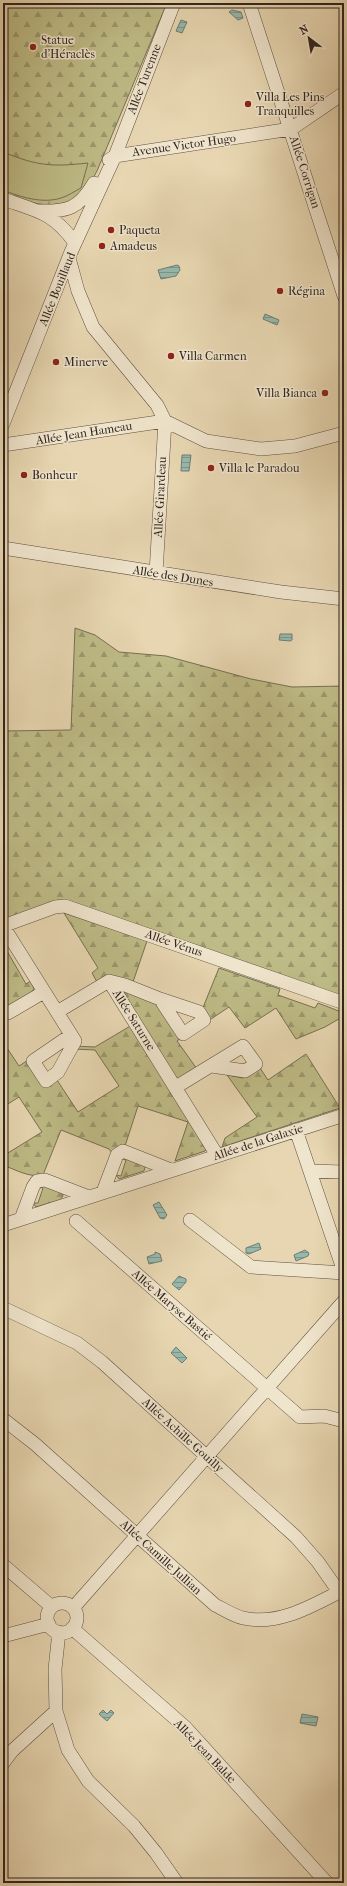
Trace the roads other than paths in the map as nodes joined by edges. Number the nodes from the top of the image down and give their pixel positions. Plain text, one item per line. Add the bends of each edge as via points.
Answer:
1 (174, 3) edge
2 (250, 3) edge
3 (344, 93) edge
4 (291, 129) junction
5 (115, 156) junction
6 (3, 199) edge
7 (77, 205) junction
8 (38, 211) junction
9 (86, 218) junction
10 (75, 243) junction
11 (69, 258) junction
12 (340, 269) edge
13 (344, 296) edge
14 (165, 421) junction
15 (3, 424) edge
16 (344, 433) edge
17 (3, 445) edge
18 (3, 548) edge
19 (156, 573) junction
20 (344, 599) edge
21 (3, 926) edge
22 (109, 981) junction
23 (44, 992) junction
24 (160, 999) dead end
25 (344, 1003) edge
26 (57, 1012) junction
27 (8, 1014) dead end
28 (71, 1035) dead end
29 (212, 1066) dead end
30 (176, 1087) junction
31 (344, 1115) edge
32 (296, 1130) junction
33 (217, 1155) junction
34 (171, 1170) junction
35 (310, 1171) junction
36 (344, 1172) edge
37 (103, 1192) junction
38 (89, 1197) junction
39 (190, 1220) dead end
40 (10, 1221) edge
41 (76, 1221) dead end
42 (344, 1272) edge
43 (344, 1301) edge
44 (3, 1308) edge
45 (268, 1389) junction
46 (3, 1419) edge
47 (344, 1421) edge
48 (208, 1457) junction
49 (138, 1536) junction
50 (3, 1565) edge
51 (342, 1593) edge
52 (52, 1607) junction
53 (73, 1608) junction
54 (49, 1624) junction
55 (72, 1628) junction
56 (59, 1632) junction
57 (3, 1636) edge
58 (56, 1711) junction
59 (3, 1763) edge
60 (177, 1883) edge
61 (327, 1883) edge

1 - 5 street, Allée Turenne
2 - 4 street, Allée Corrigan
3 - 4 street, Avenue Victor Hugo
4 - 5 street, Avenue Victor Hugo
4 - 12 street, Allée Corrigan
5 - 7 street, Avenue Victor Hugo via 105,164 88,195
5 - 9 street, Allée Bouillaud
6 - 8 street
7 - 8 street via 63,210
7 - 9 street via 84,206
8 - 10 street via 49,215 65,229
9 - 10 street, Allée Bouillaud
10 - 11 street, Allée Bouillaud
11 - 14 street via 78,291 93,327 158,405
11 - 15 street, Allée Bouillaud
12 - 13 street, Allée Corrigan
14 - 16 street via 206,441 261,448 295,446
14 - 17 street, Allée Jean Hameau
14 - 19 street, Allée Girardeau
18 - 19 street, Allée des Dunes
19 - 20 street, Allée des Dunes
21 - 23 street
21 - 25 street, Allée Vénus via 55,907 65,906
22 - 24 street
22 - 26 street, Allée Saturne
22 - 30 street, Allée Saturne
23 - 26 street
23 - 27 street
26 - 28 street
29 - 30 street
30 - 33 street, Allée Saturne
31 - 32 street, Allée de la Galaxie
32 - 33 street, Allée de la Galaxie
32 - 35 street
33 - 34 street, Allée de la Galaxie
34 - 37 street, Allée de la Galaxie
34 - 37 street via 123,1151 117,1155
35 - 36 street
35 - 42 street
37 - 38 street, Allée de la Galaxie
38 - 40 street, Allée de la Galaxie
38 - 40 street, Allée de la Galaxie via 45,1180 37,1180
39 - 42 street via 252,1267
41 - 45 street, Allée Maryse Bastié
43 - 45 street
44 - 48 street, Allée Achille Gouilly via 77,1343 102,1362
45 - 47 street, Allée Maryse Bastié via 300,1417 324,1416
45 - 48 street
46 - 49 street, Allée Camille Jullian via 35,1444
48 - 49 street
48 - 51 street, Allée Achille Gouilly via 296,1537
49 - 51 street, Allée Camille Jullian via 215,1605 242,1618 273,1619 302,1611
49 - 53 street
50 - 52 street
52 - 53 street via 65,1603
52 - 54 street via 48,1615
53 - 55 street via 77,1620
54 - 56 street
54 - 57 street
55 - 56 street
55 - 61 street, Allée Jean Balde via 185,1727
56 - 58 street via 55,1669
58 - 59 street via 12,1751
58 - 60 street via 68,1750 88,1781 134,1826

